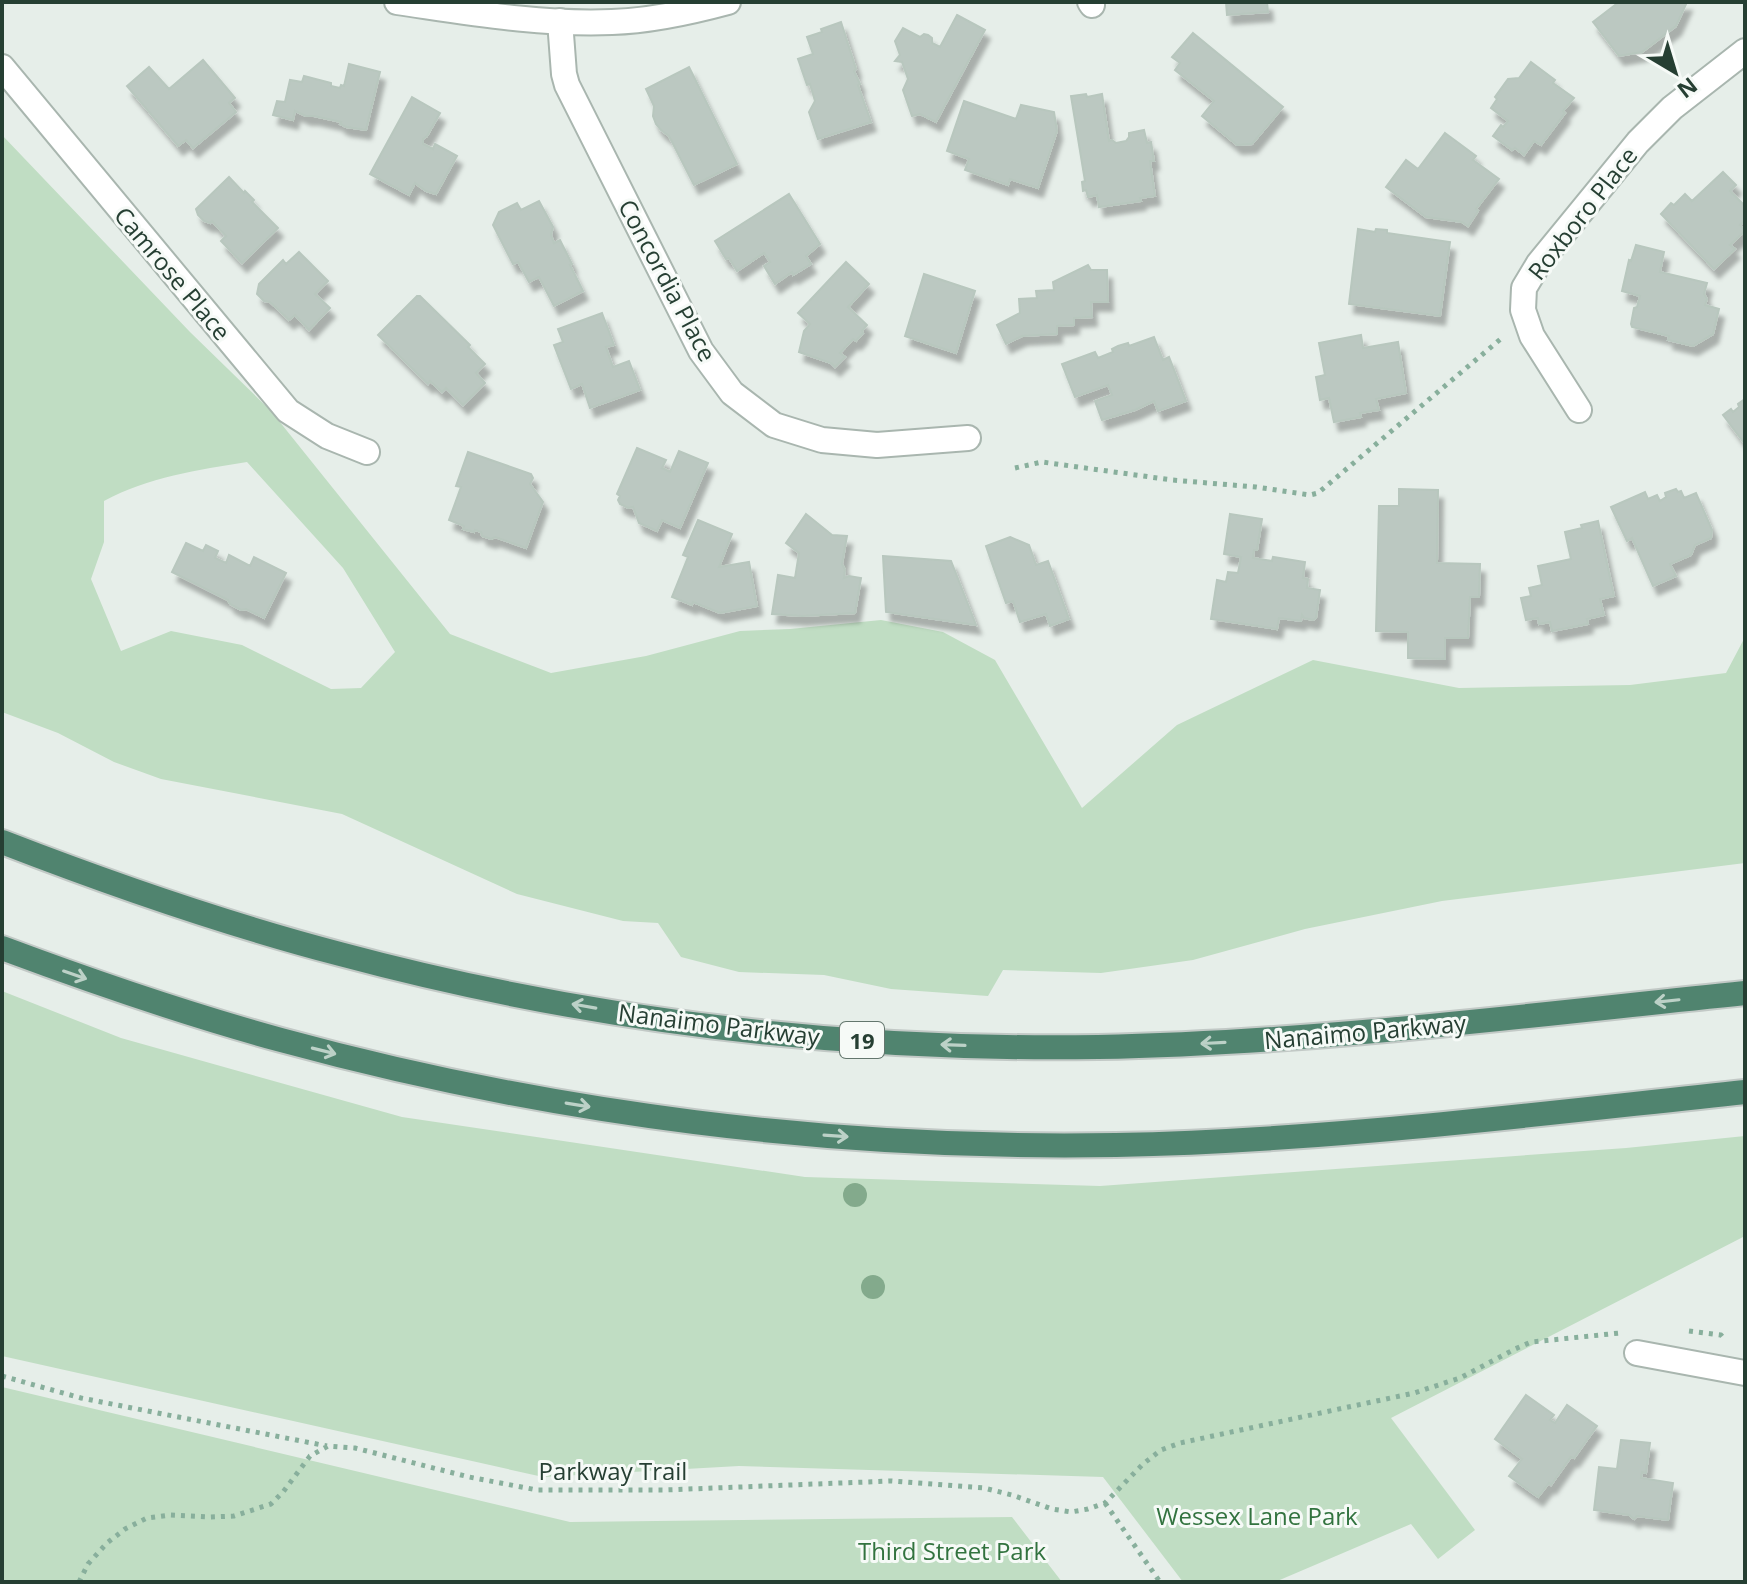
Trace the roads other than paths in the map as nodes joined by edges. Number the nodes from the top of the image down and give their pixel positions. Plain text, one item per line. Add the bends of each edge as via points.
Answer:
1 (397, 2) edge
2 (728, 2) edge
3 (560, 21) junction
4 (1745, 51) edge
5 (2, 67) edge
6 (1579, 410) dead end
7 (968, 438) dead end
8 (367, 452) dead end
9 (2, 842) edge
10 (2, 948) edge
11 (1745, 993) edge
12 (1745, 1092) edge
13 (1631, 1343) road end
14 (1745, 1373) edge

1 - 3 street
2 - 3 street via 638,20
3 - 7 street, Concordia Place via 567,85 701,351 732,393 774,425 822,440 877,445
4 - 6 street, Roxboro Place via 1638,142 1524,288 1523,310 1532,336
5 - 8 street, Camrose Place via 288,411 327,436
11 -> 9 highway, Nanaimo Parkway / 19 via 1181,1045 999,1046 817,1037 623,1013 436,978 225,921
10 -> 12 highway via 279,1040 397,1069 592,1107 814,1135 1043,1145 1179,1143 1407,1127
13 - 14 street

